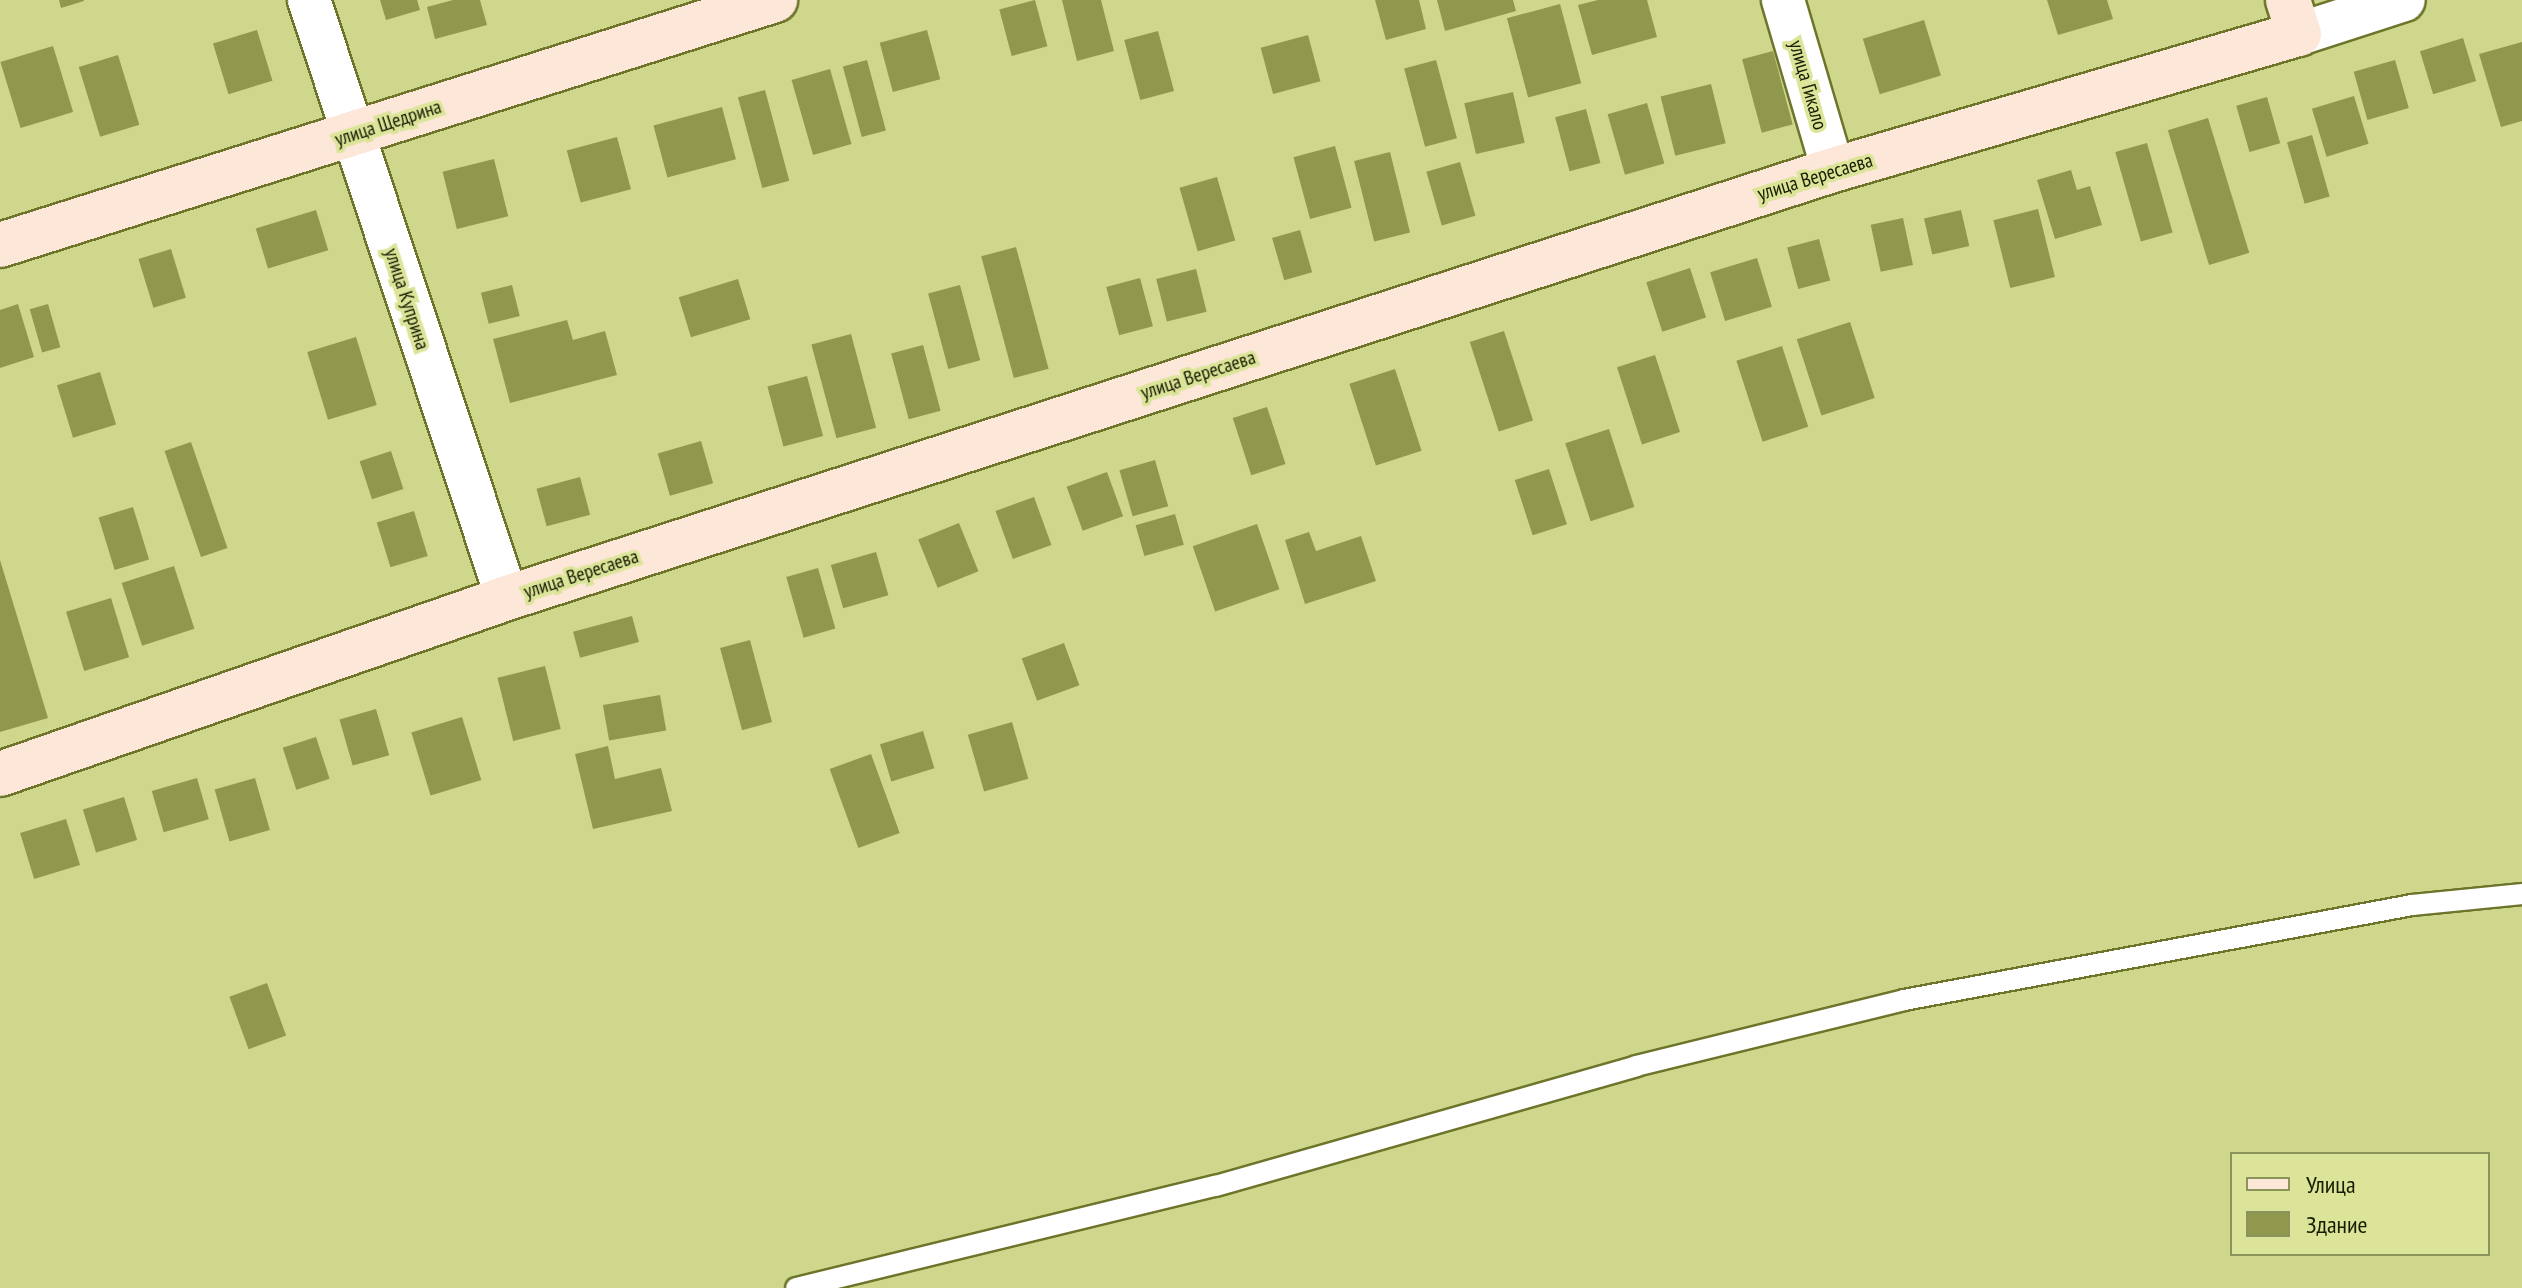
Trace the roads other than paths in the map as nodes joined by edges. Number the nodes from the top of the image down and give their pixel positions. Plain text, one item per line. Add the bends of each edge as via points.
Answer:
1 (309, 0) edge
2 (775, 0) edge
3 (1783, 0) edge
4 (2404, 0) edge
5 (2293, 17) edge
6 (352, 134) junction
7 (1833, 170) junction
8 (0, 245) edge
9 (507, 598) junction
10 (0, 774) edge
11 (2522, 894) edge
12 (796, 1288) edge

1 - 6 street, улица Куприна
2 - 6 main road, улица Щедрина
3 - 7 street, улица Гикало
4 - 5 street, улица Вересаева
5 - 7 main road, улица Вересаева
6 - 8 main road, улица Щедрина
6 - 9 street, улица Куприна
7 - 9 main road, улица Вересаева
9 - 10 main road, улица Вересаева
11 - 12 lane via 2412,905 1904,1000 1636,1066 1216,1186

